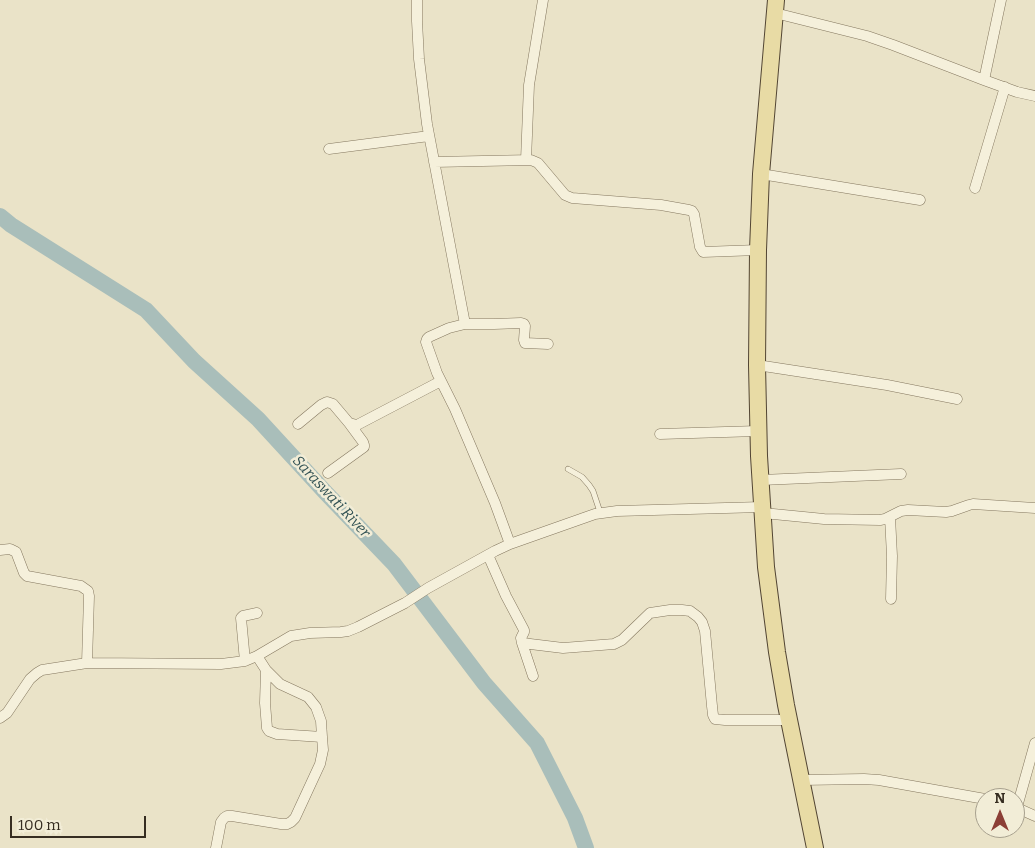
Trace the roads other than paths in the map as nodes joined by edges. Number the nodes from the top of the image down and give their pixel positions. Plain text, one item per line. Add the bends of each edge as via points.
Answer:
1 (418, 0) edge
2 (543, 0) edge
3 (1001, 0) edge
4 (776, 6) edge
5 (984, 80) junction
6 (1004, 87) junction
7 (1035, 96) edge
8 (429, 136) junction
9 (329, 149) dead end
10 (526, 160) junction
11 (434, 162) junction
12 (761, 174) junction
13 (975, 188) dead end
14 (920, 200) dead end
15 (758, 250) junction
16 (465, 324) junction
17 (548, 344) dead end
18 (757, 365) junction
19 (441, 381) junction
20 (957, 398) dead end
21 (349, 423) junction
22 (298, 424) dead end
23 (758, 431) junction
24 (660, 434) dead end
25 (568, 468) dead end
26 (328, 473) dead end
27 (901, 474) dead end
28 (761, 480) junction
29 (1035, 508) edge
30 (763, 510) junction
31 (600, 512) junction
32 (890, 517) junction
33 (510, 544) junction
34 (0, 550) edge
35 (488, 555) junction
36 (891, 599) dead end
37 (257, 613) dead end
38 (522, 643) junction
39 (257, 656) junction
40 (245, 661) junction
41 (87, 663) junction
42 (266, 670) junction
43 (533, 676) dead end
44 (0, 718) edge
45 (789, 720) junction
46 (322, 737) junction
47 (1035, 743) edge
48 (801, 780) junction
49 (1022, 788) edge
50 (975, 797) edge
51 (216, 848) edge
52 (815, 848) edge

1 - 8 street via 419,59
2 - 10 street via 529,85
3 - 5 street
4 - 5 street
4 - 12 main road
5 - 6 street
6 - 7 street
6 - 13 street
8 - 9 street
8 - 11 street
10 - 11 street
10 - 15 street via 538,163 572,198 689,210 694,214 703,252
11 - 16 street
12 - 14 street
12 - 15 main road
15 - 18 main road
16 - 17 street via 521,323 525,326 525,343
16 - 19 street via 427,339
18 - 20 street
18 - 23 main road
19 - 21 street via 364,422 357,425
19 - 33 street via 496,503
21 - 22 street via 328,402
21 - 26 street via 364,447
23 - 24 street
23 - 28 main road
25 - 31 lane via 589,484
27 - 28 street
28 - 30 main road
29 - 32 street via 978,504 952,512 901,511
30 - 31 street
30 - 32 street via 833,519 880,520
30 - 45 main road via 771,609
31 - 33 street
32 - 36 street
33 - 35 street
34 - 41 street via 16,552 27,576 81,586 88,591
35 - 38 street via 524,630
35 - 39 street via 405,603 348,631 291,636
37 - 40 street via 241,618
38 - 43 street
38 - 45 street via 563,648 614,644 650,613 690,611 702,622 716,719
39 - 40 street
39 - 42 street
40 - 41 street via 221,664
41 - 44 street via 37,673
42 - 46 street via 280,684 314,703 319,712
42 - 46 street via 267,728 277,734
45 - 48 main road
46 - 51 street via 320,764 291,822 281,824 227,816 220,822
47 - 49 street
48 - 50 street via 879,780
48 - 52 main road

